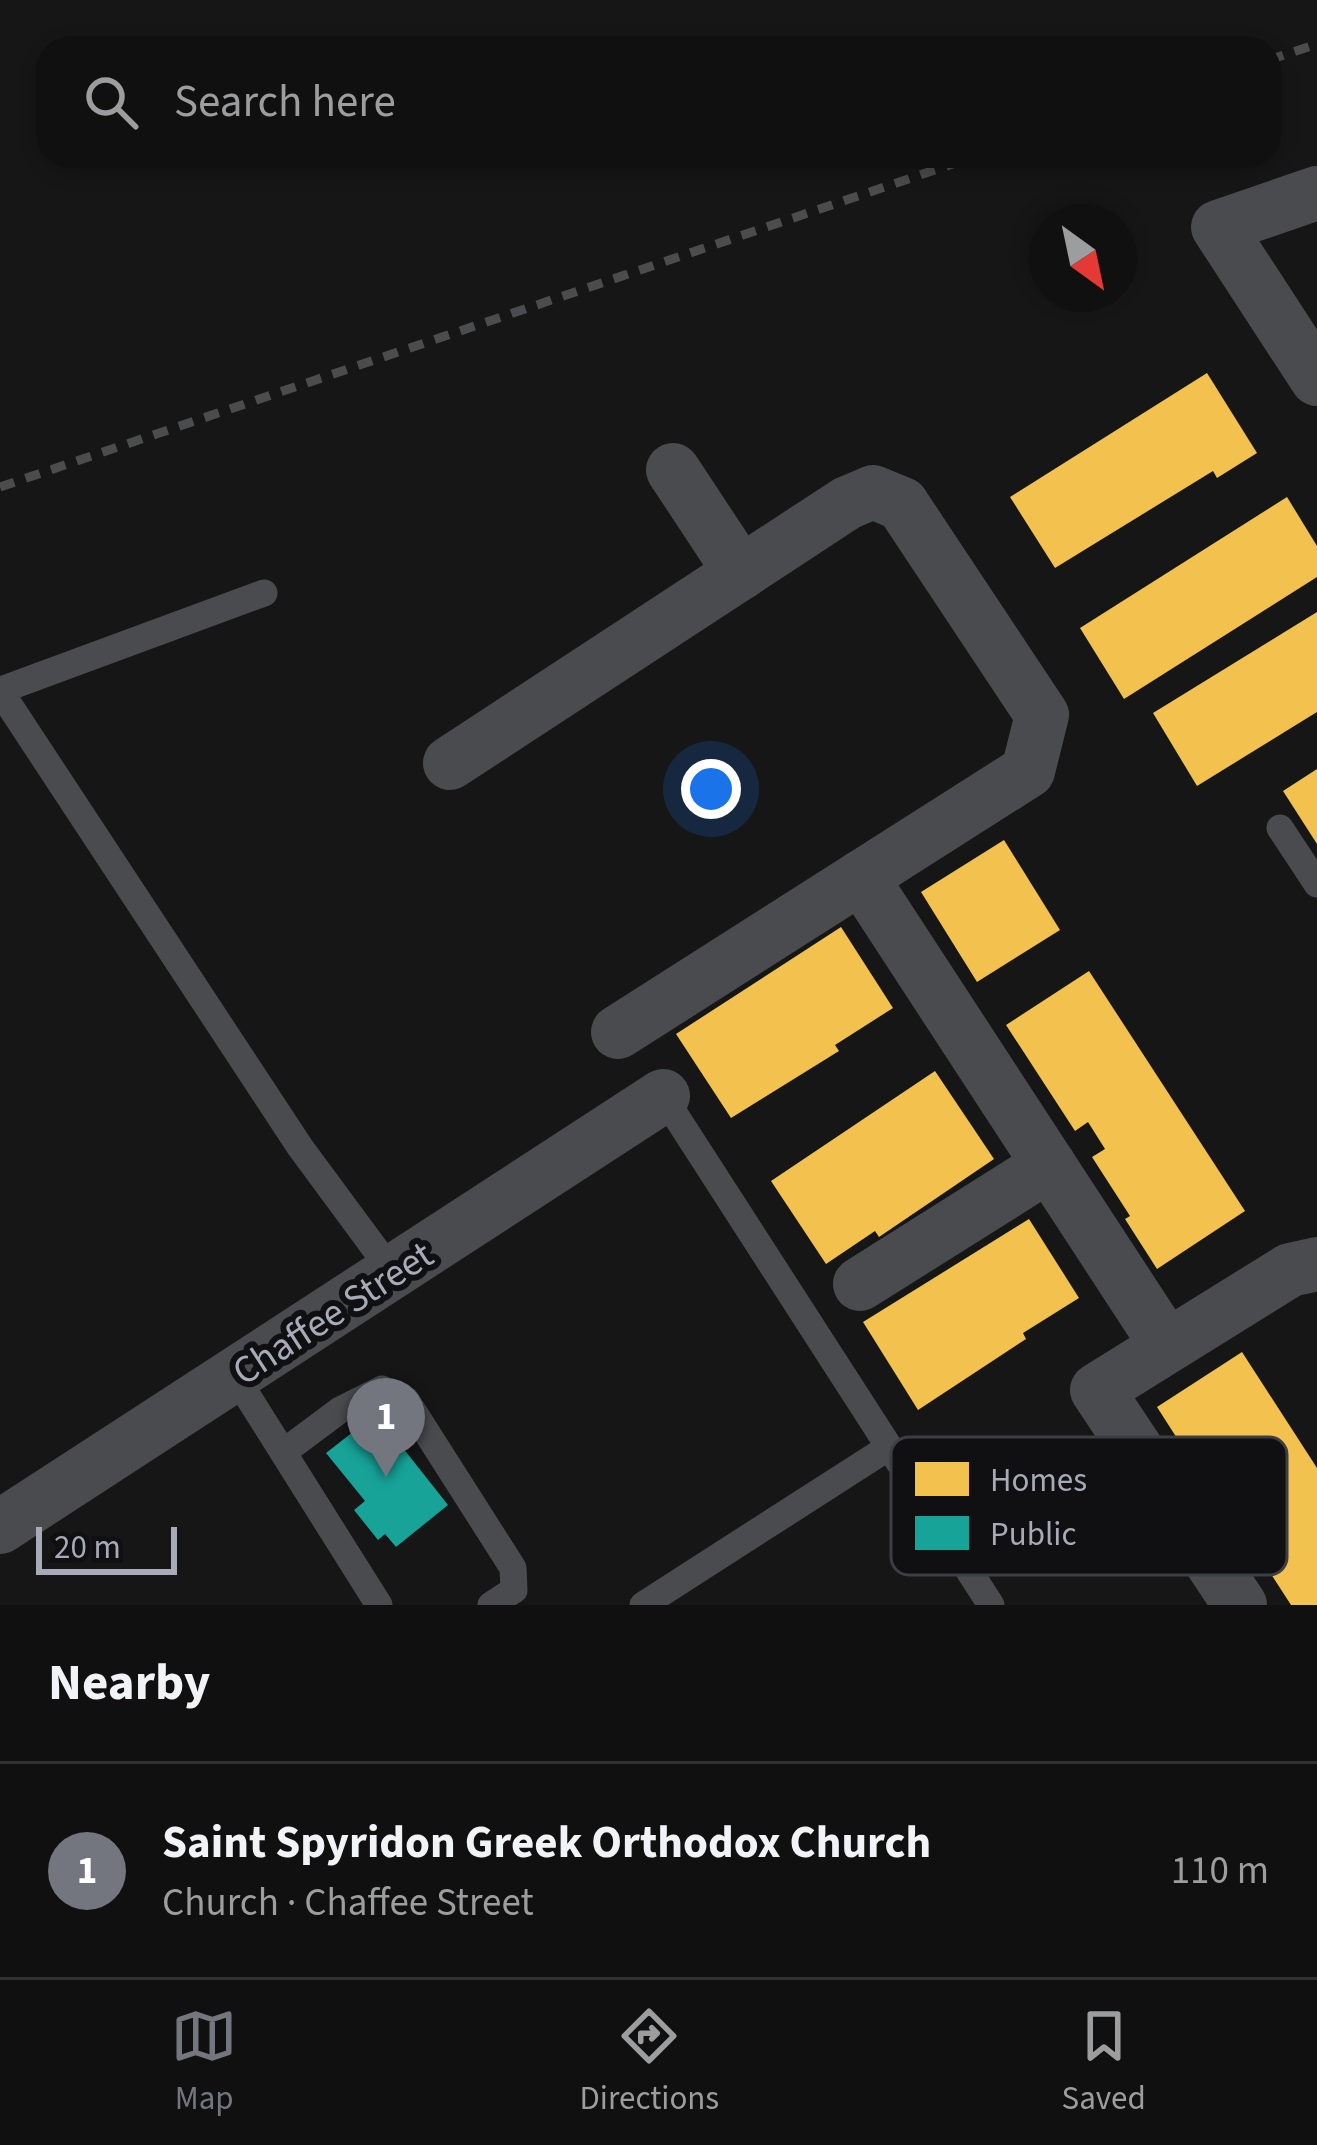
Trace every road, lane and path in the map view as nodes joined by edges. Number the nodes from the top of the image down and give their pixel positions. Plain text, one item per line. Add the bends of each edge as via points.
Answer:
1 (1317, 194) edge
2 (1317, 379) edge
3 (674, 470) dead end
4 (741, 573) junction
5 (264, 593) dead end
6 (1, 691) edge
7 (450, 764) dead end
8 (1280, 827) dead end
9 (861, 878) junction
10 (1317, 884) edge
11 (618, 1032) dead end
12 (663, 1096) joint
13 (1048, 1165) junction
14 (1317, 1264) edge
15 (393, 1273) junction
16 (860, 1284) dead end
17 (1167, 1346) junction
18 (235, 1376) junction
19 (1128, 1437) edge
20 (890, 1448) joint
21 (285, 1451) junction
22 (0, 1527) edge
23 (972, 1575) edge
24 (1220, 1575) edge
25 (379, 1605) edge
26 (491, 1605) edge
27 (643, 1605) edge
28 (991, 1605) edge
29 (1240, 1605) edge

1 - 2 street via 1218,227
3 - 4 street
4 - 7 street
4 - 9 street via 873,492 902,505 1042,715 1028,771
5 - 6 lane
6 - 15 lane
8 - 10 lane
9 - 11 street
9 - 13 street
12 - 15 street, Chaffee Street
12 - 20 lane
13 - 16 street
13 - 17 street
14 - 17 street via 1290,1270
15 - 18 street, Chaffee Street
17 - 19 street via 1097,1390
18 - 21 lane
18 - 22 street, Chaffee Street
20 - 27 lane
21 - 25 lane
21 - 26 lane via 382,1388 406,1400 513,1568 514,1590
23 - 28 lane
24 - 29 street

